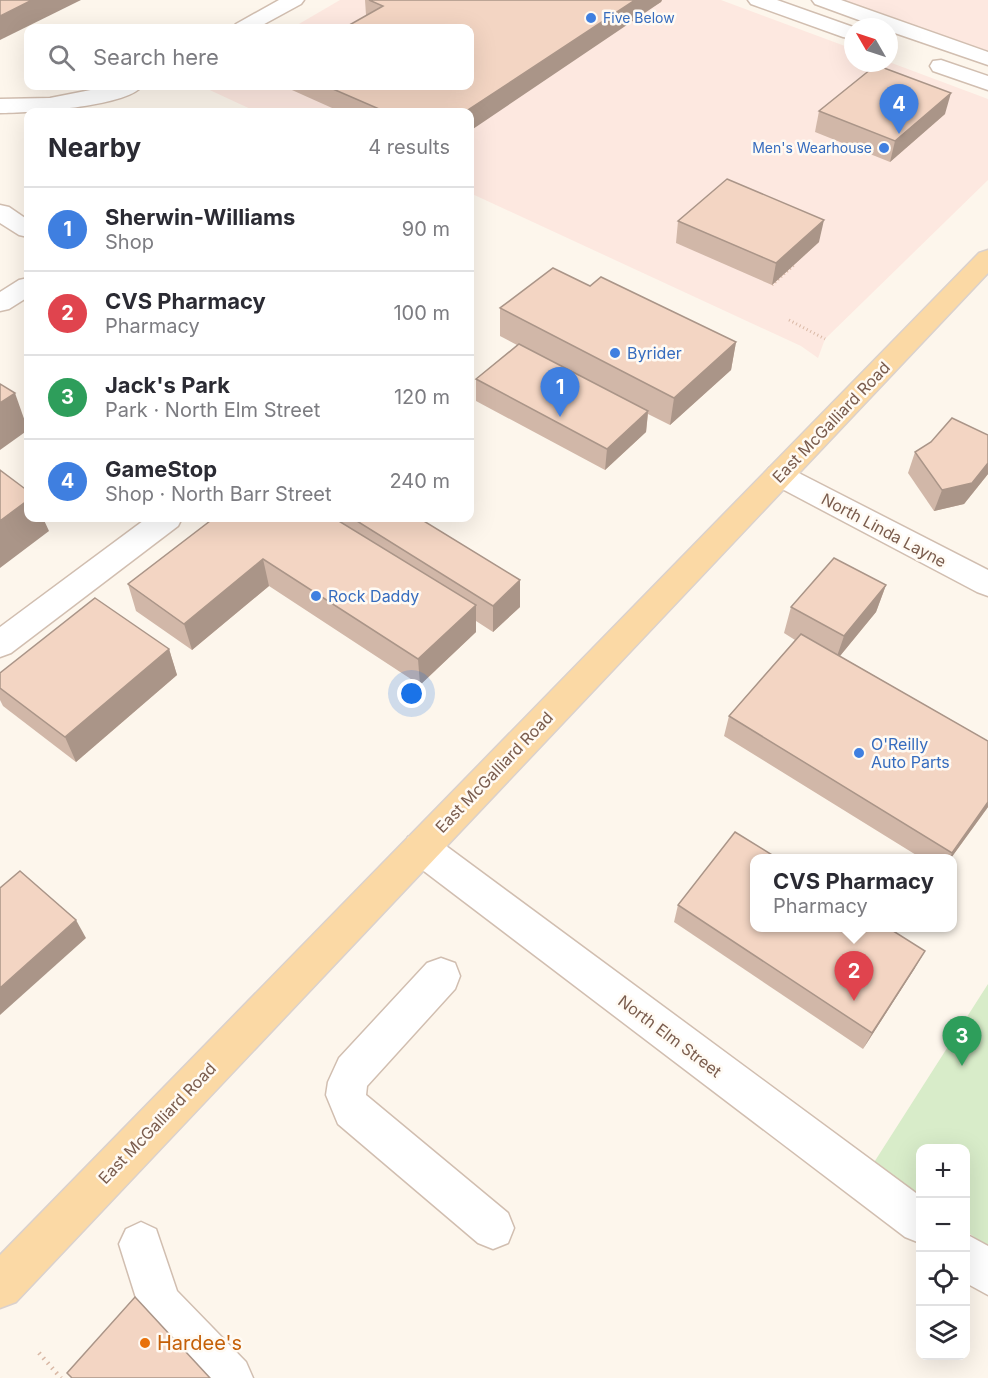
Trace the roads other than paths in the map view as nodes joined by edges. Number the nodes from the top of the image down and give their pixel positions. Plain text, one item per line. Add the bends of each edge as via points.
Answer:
1 (758, 0) edge
2 (822, 0) edge
3 (279, 3) edge
4 (249, 24) edge
5 (844, 31) edge
6 (922, 59) dead end
7 (988, 59) edge
8 (988, 83) edge
9 (117, 90) edge
10 (0, 106) edge
11 (0, 212) edge
12 (24, 227) edge
13 (988, 258) edge
14 (24, 288) edge
15 (0, 303) edge
16 (779, 475) junction
17 (162, 522) edge
18 (988, 584) edge
19 (0, 645) edge
20 (421, 848) junction
21 (441, 975) dead end
22 (916, 1218) edge
23 (493, 1228) dead end
24 (141, 1244) dead end
25 (970, 1259) edge
26 (988, 1273) edge
27 (0, 1286) edge
28 (230, 1378) edge

1 - 5 street
2 - 7 street
3 - 4 street
6 - 8 street
9 - 10 street via 81,100
11 - 12 street
13 - 16 main road, East McGalliard Road
14 - 15 street
16 - 18 street, North Linda Layne
16 - 20 main road, East McGalliard Road
17 - 19 street
20 - 22 street, North Elm Street
20 - 27 main road, East McGalliard Road
21 - 23 street via 353,1072 344,1099 352,1110
24 - 28 street via 159,1304
25 - 26 street

